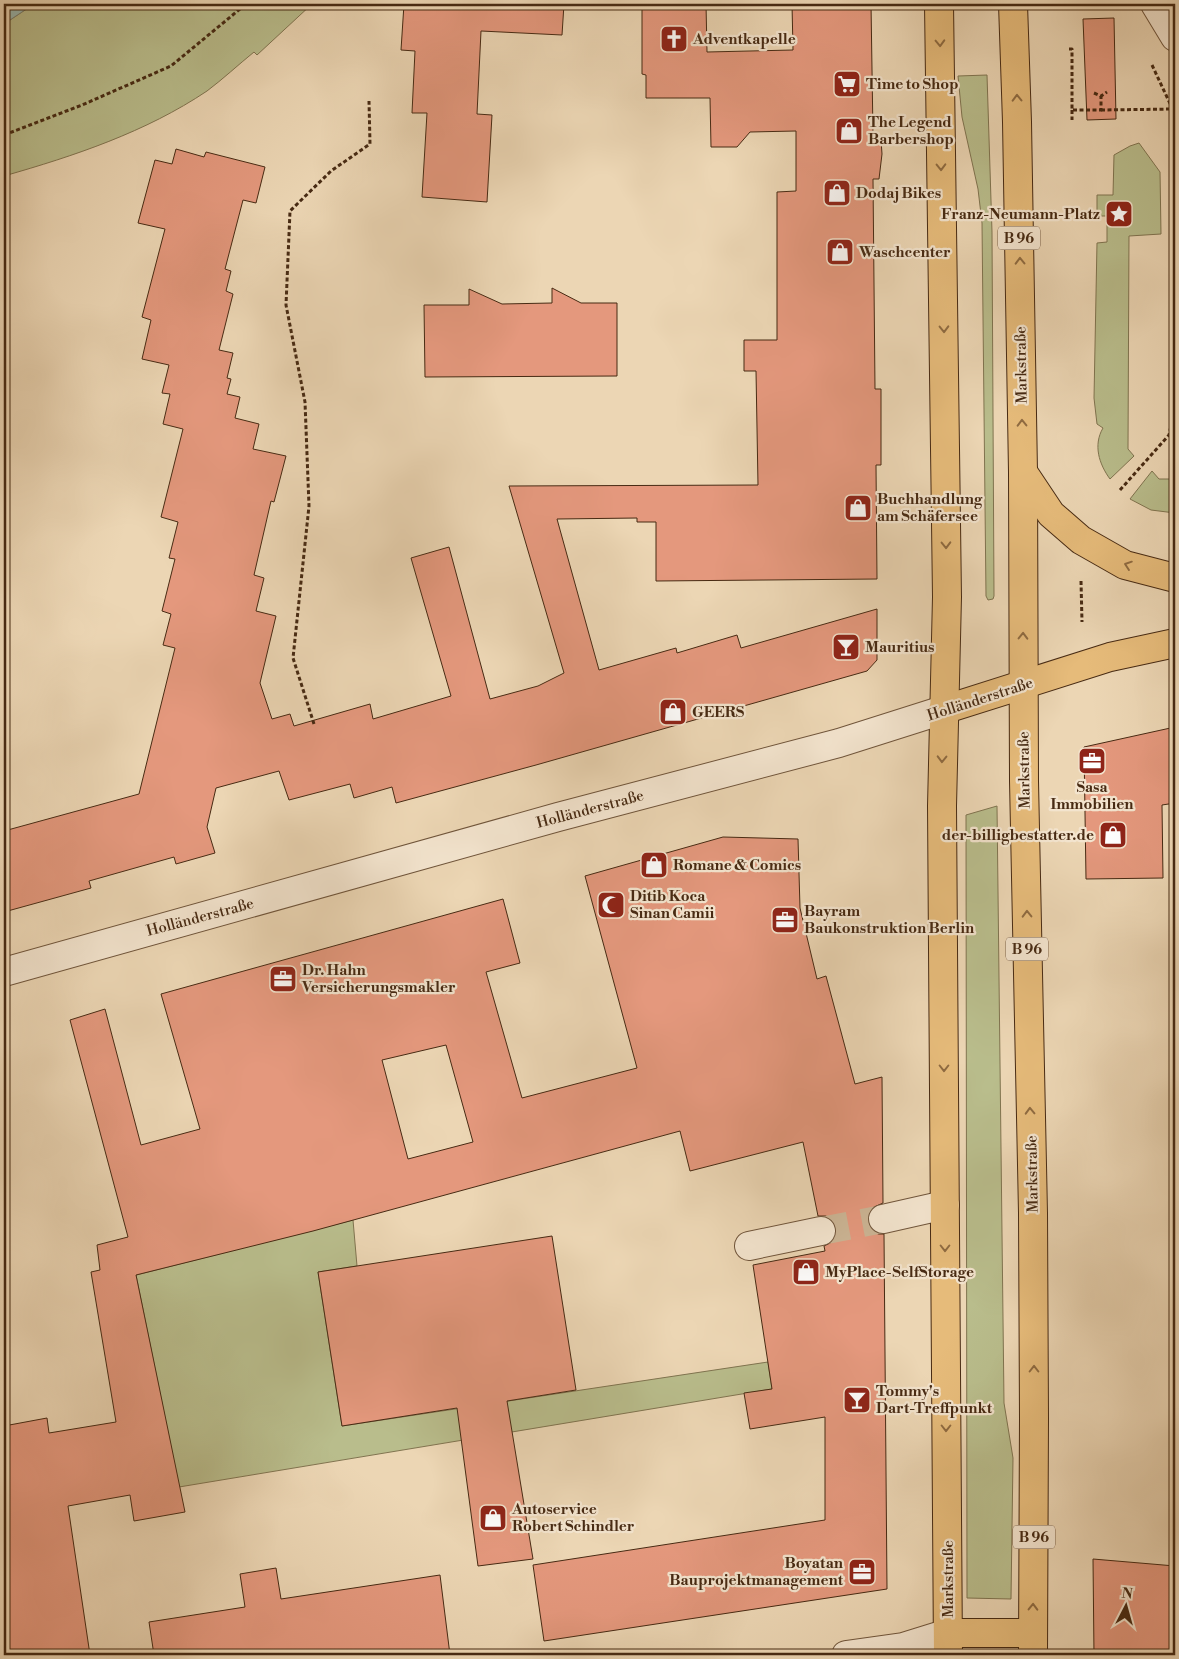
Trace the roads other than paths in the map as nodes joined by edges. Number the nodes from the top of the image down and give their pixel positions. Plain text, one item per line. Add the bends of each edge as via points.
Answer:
1 (938, 4) edge
2 (1013, 4) edge
3 (1155, 4) edge
4 (1175, 37) edge
5 (1023, 472) junction
6 (1175, 578) edge
7 (1175, 643) edge
8 (1022, 685) junction
9 (943, 710) junction
10 (4, 972) edge
11 (945, 1205) junction
12 (883, 1219) tunnel mouth
13 (821, 1231) tunnel mouth
14 (749, 1246) dead end
15 (948, 1644) edge
16 (1032, 1644) edge
17 (846, 1655) edge

1 -> 9 main road, Markstraße via 947,597
5 -> 2 main road, Markstraße / B 96
3 - 4 street
6 -> 5 main road via 1125,565 1081,540 1051,514
8 -> 5 main road, Markstraße / B 96
7 - 8 main road, Holländerstraße via 1110,658
8 - 9 main road, Holländerstraße
16 -> 8 main road, Markstraße / B 96 via 1033,1213
9 - 10 street, Holländerstraße via 839,743 558,817
9 -> 11 main road, Markstraße
11 - 12 street
11 -> 15 main road, Markstraße
13 - 14 street
15 - 16 main road
15 - 17 street

